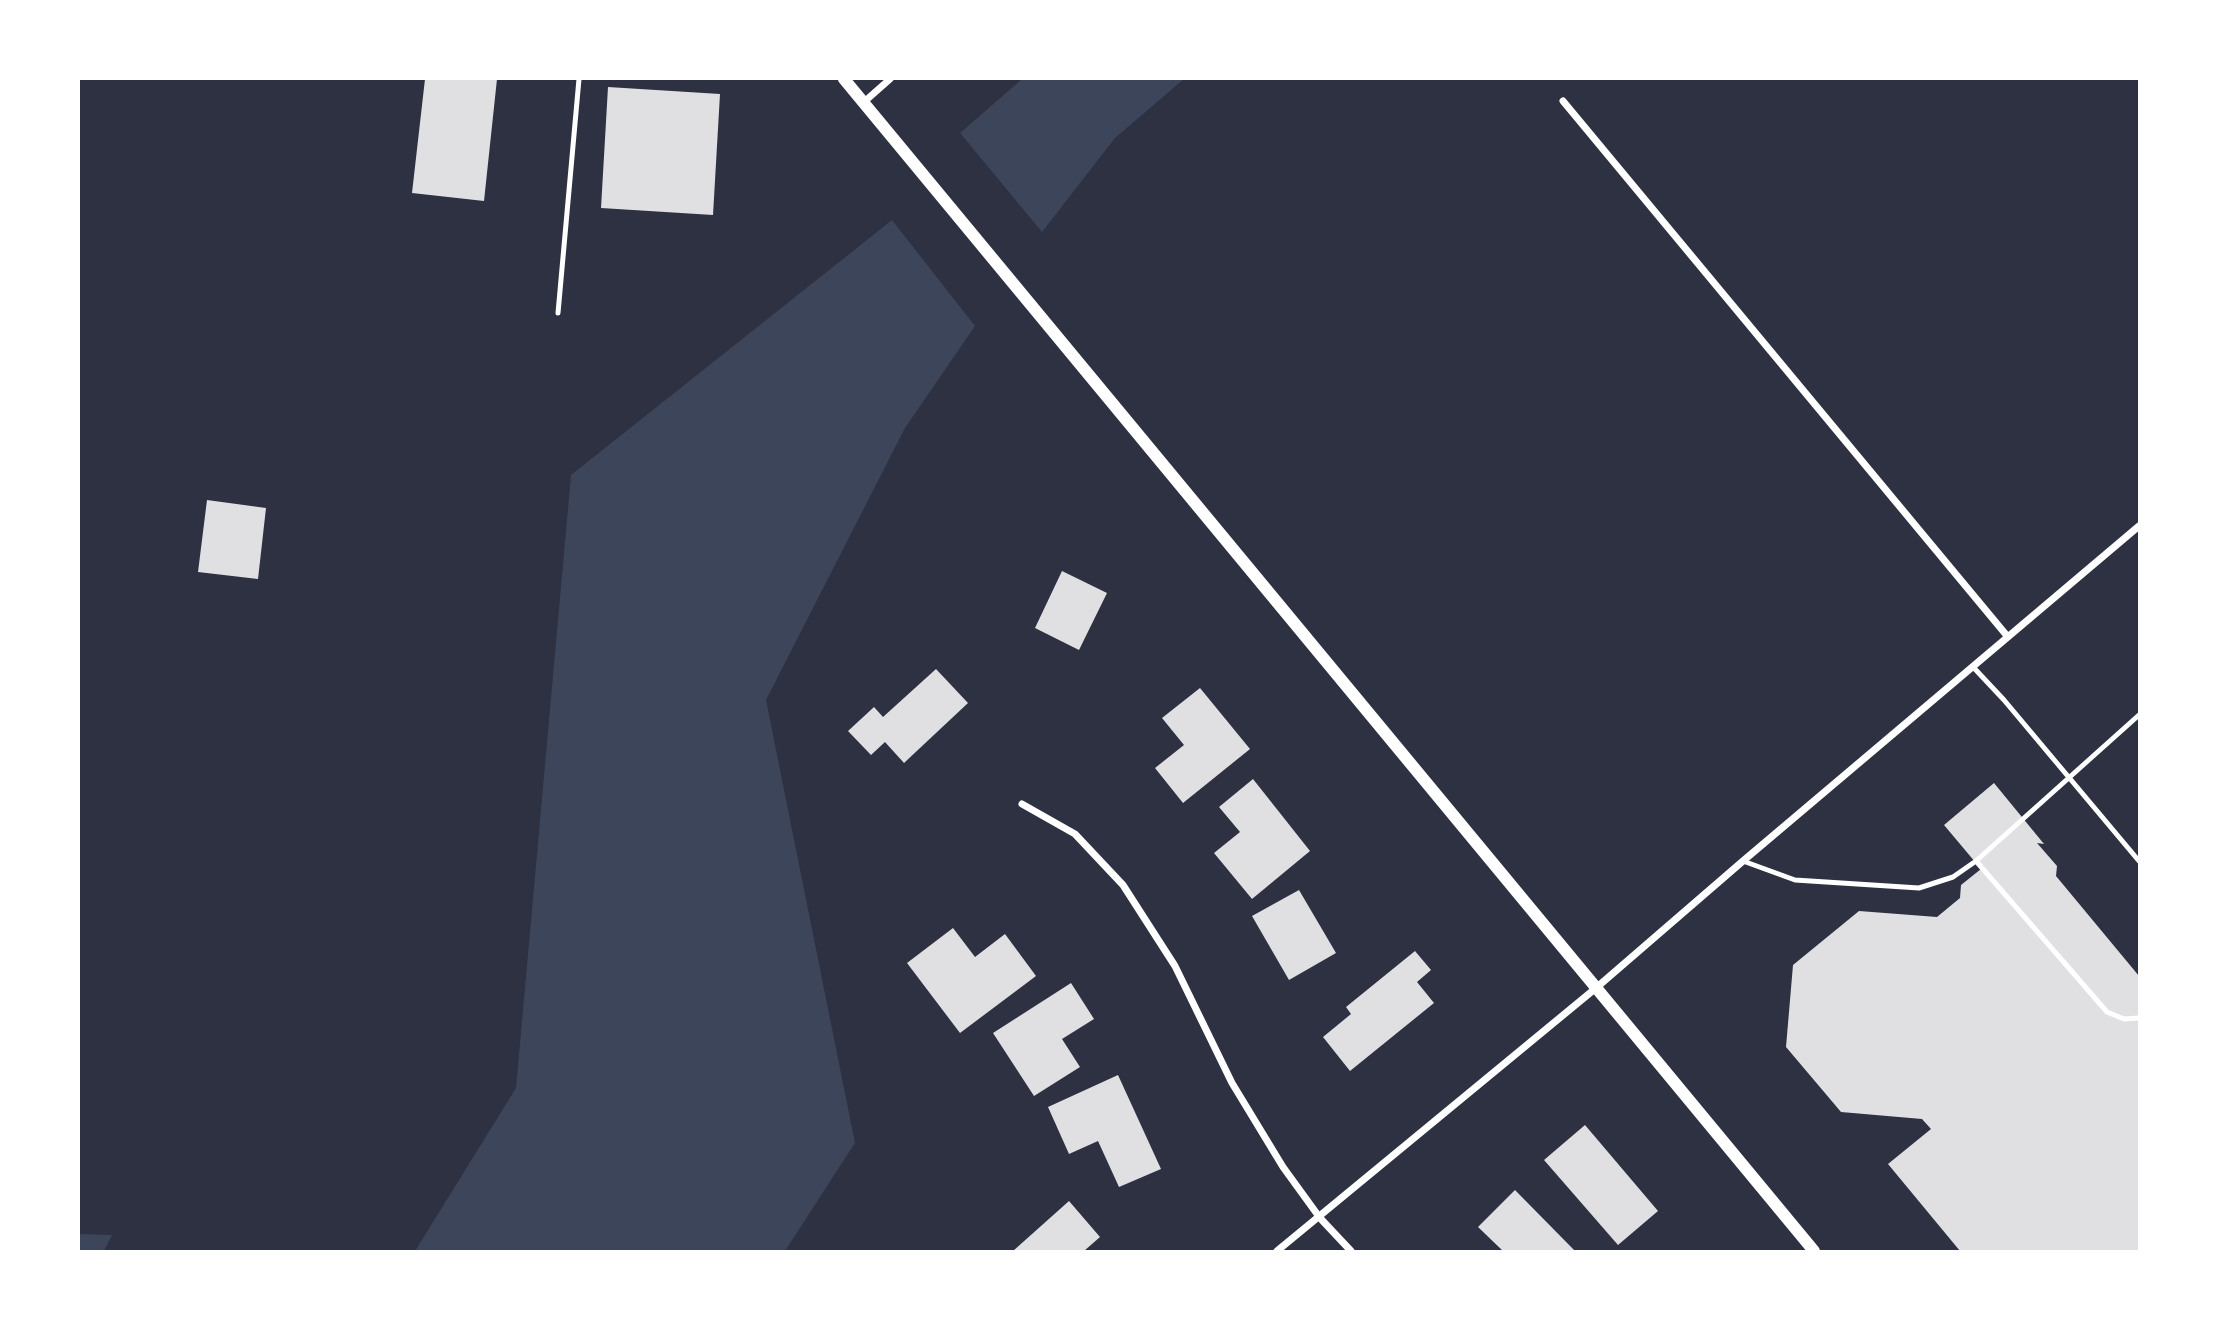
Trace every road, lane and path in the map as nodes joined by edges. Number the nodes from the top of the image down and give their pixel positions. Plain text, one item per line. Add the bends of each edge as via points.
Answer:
1 (579, 79) edge
2 (844, 79) edge
3 (890, 79) edge
4 (1563, 101) dead end
5 (864, 102) junction
6 (558, 313) dead end
7 (2139, 526) edge
8 (2008, 637) junction
9 (1974, 668) junction
10 (2139, 715) edge
11 (2069, 777) junction
12 (1023, 804) dead end
13 (1743, 861) junction
14 (1976, 861) junction
15 (2139, 862) edge
16 (1596, 989) junction
17 (2139, 1018) edge
18 (1320, 1218) junction
19 (1277, 1251) edge
20 (1351, 1251) edge
21 (1814, 1251) edge

1 - 6 lane
2 - 5 street
3 - 5 street
4 - 8 street
5 - 16 street
7 - 8 street
8 - 9 street
9 - 11 lane
9 - 13 street
10 - 11 lane
11 - 14 lane
11 - 15 lane
12 - 18 street via 1075,834 1123,885 1175,966 1232,1083
13 - 14 lane via 1795,880 1920,888 1953,877
13 - 16 street
14 - 17 lane via 2106,1012 2124,1019
16 - 18 street
16 - 21 street
18 - 19 street
18 - 20 street

